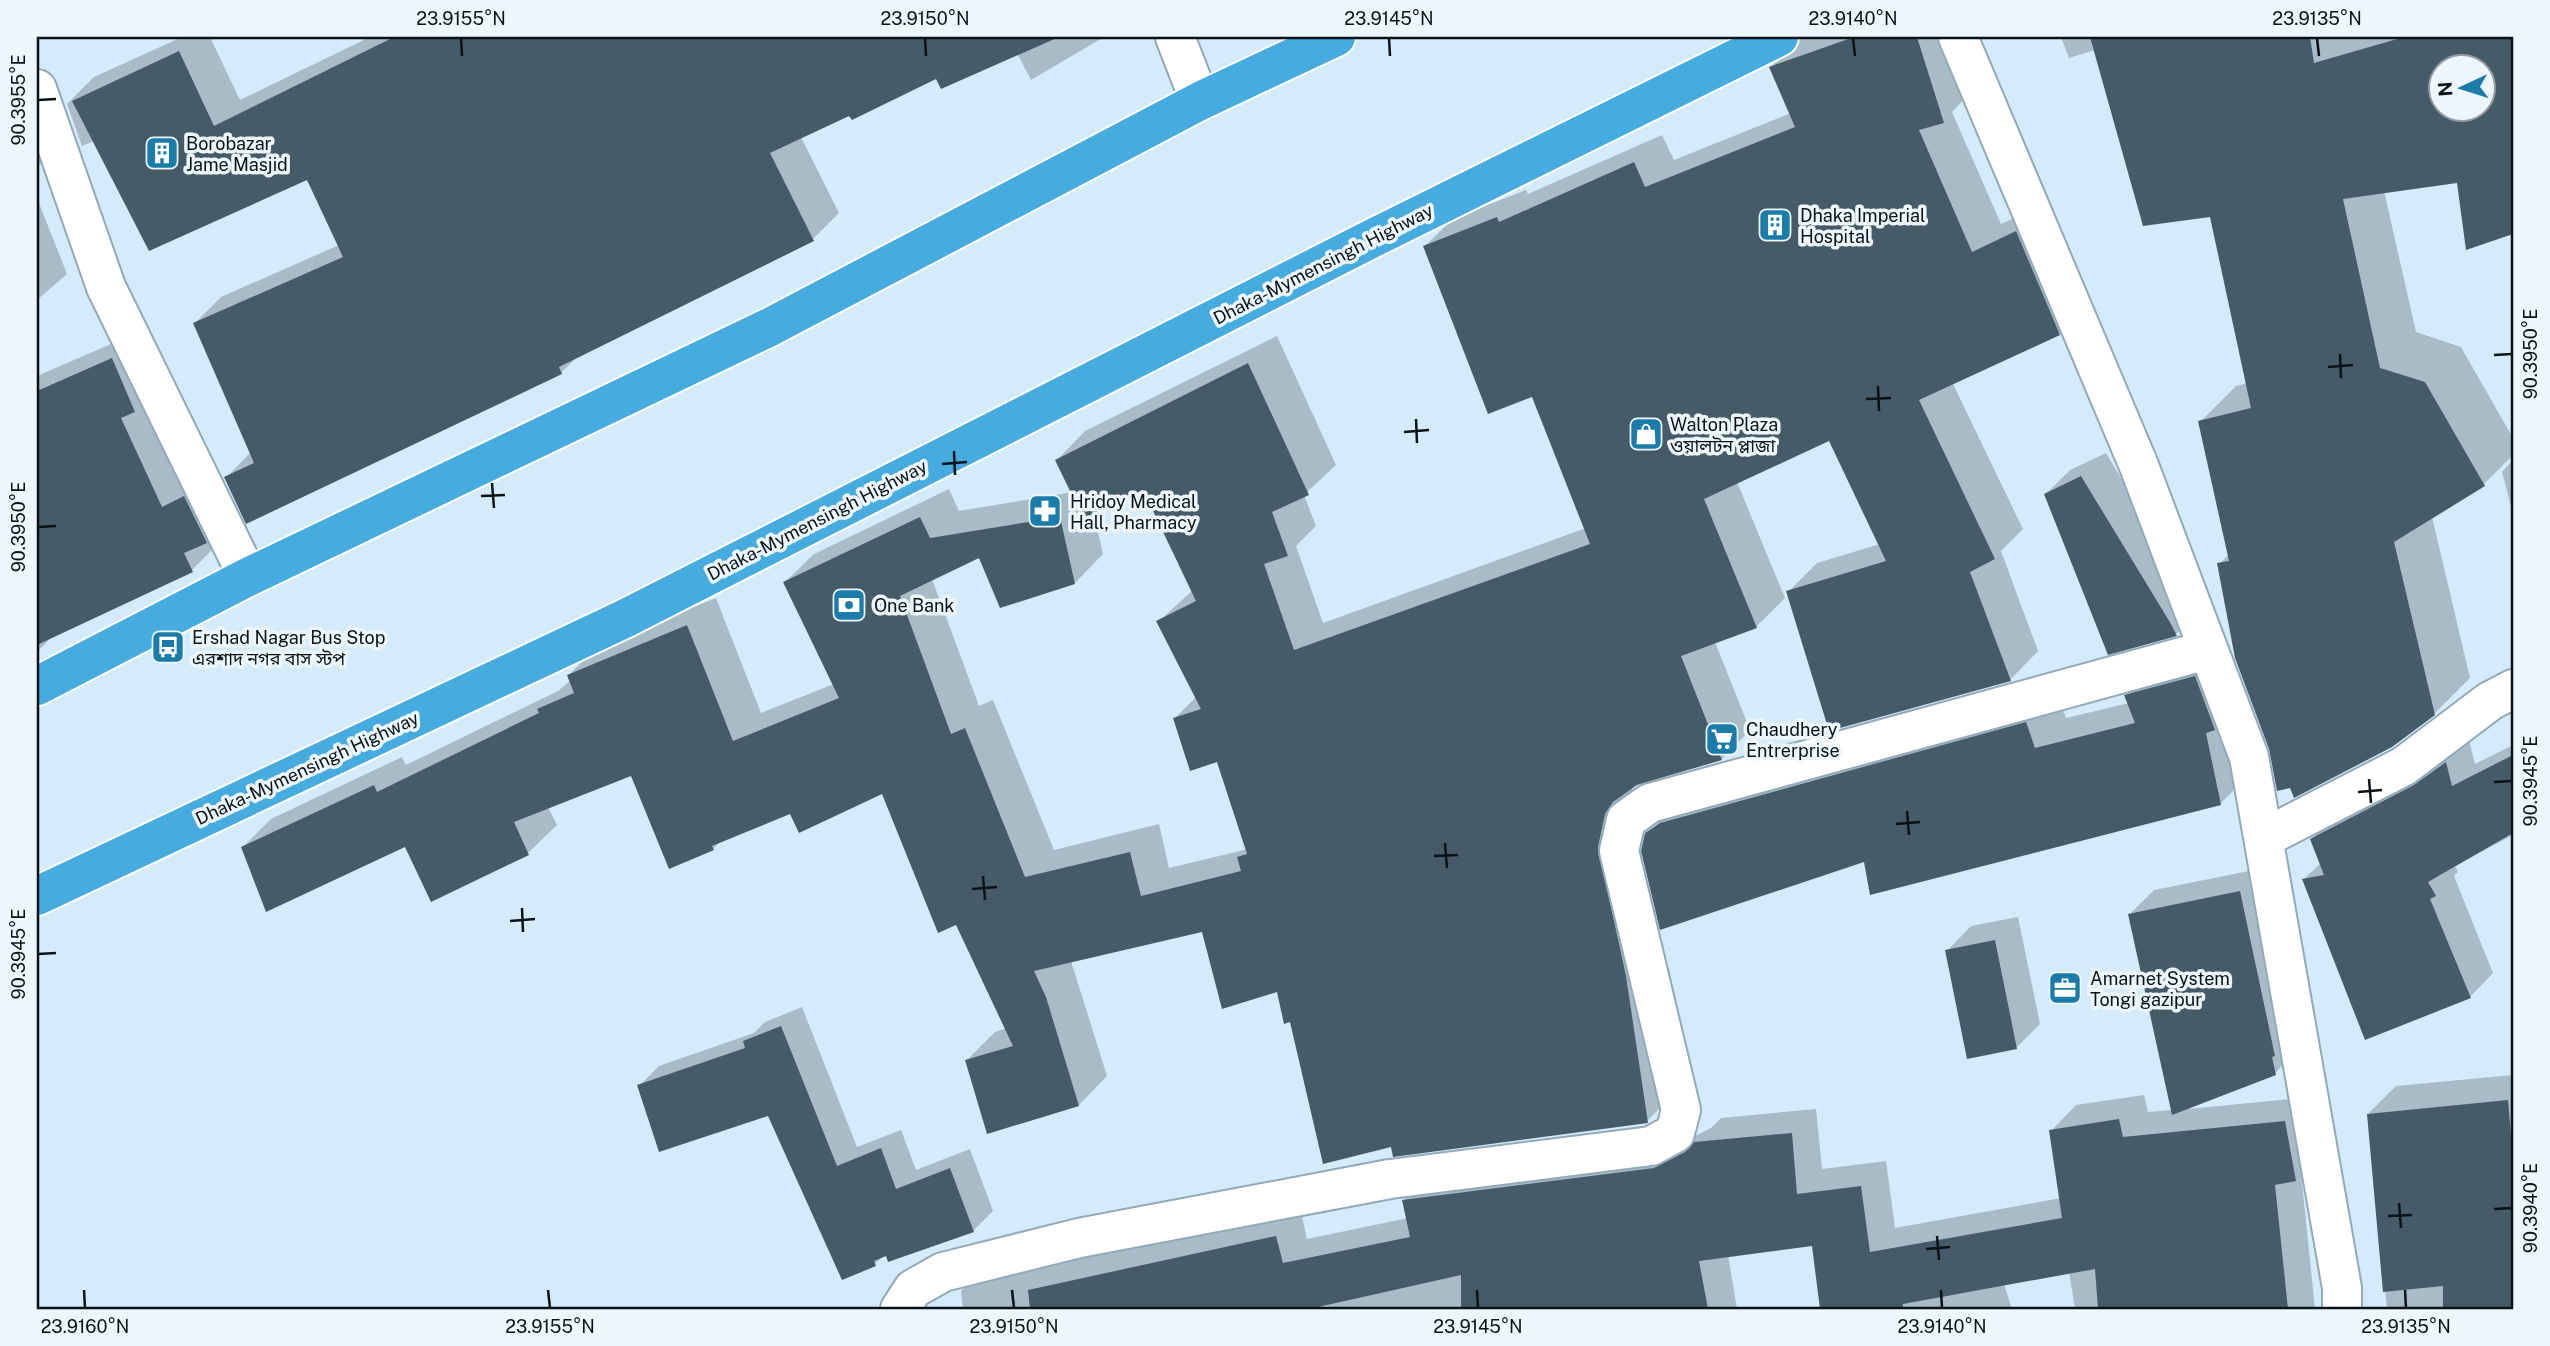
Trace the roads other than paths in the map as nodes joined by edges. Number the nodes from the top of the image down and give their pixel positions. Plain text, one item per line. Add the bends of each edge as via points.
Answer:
1 (1175, 37) edge
2 (1336, 37) edge
3 (1779, 37) edge
4 (1958, 37) edge
5 (37, 89) edge
6 (1200, 101) junction
7 (248, 577) junction
8 (2207, 650) junction
9 (37, 686) edge
10 (2513, 689) edge
11 (2264, 838) junction
12 (37, 896) edge
13 (900, 1309) edge
14 (2342, 1309) edge

1 - 6 street
2 - 6 highway
3 - 12 highway, Dhaka-Mymensingh Highway via 1373,237 624,618
4 - 8 street via 2139,467
5 - 7 street via 106,287
6 - 7 highway via 770,327
7 - 9 highway
8 - 11 street via 2249,757
8 - 13 street via 1650,803 1626,820 1619,851 1681,1110 1675,1133 1651,1146 1390,1180 1079,1238 943,1272 913,1289
10 - 11 street via 2404,766
11 - 14 street

